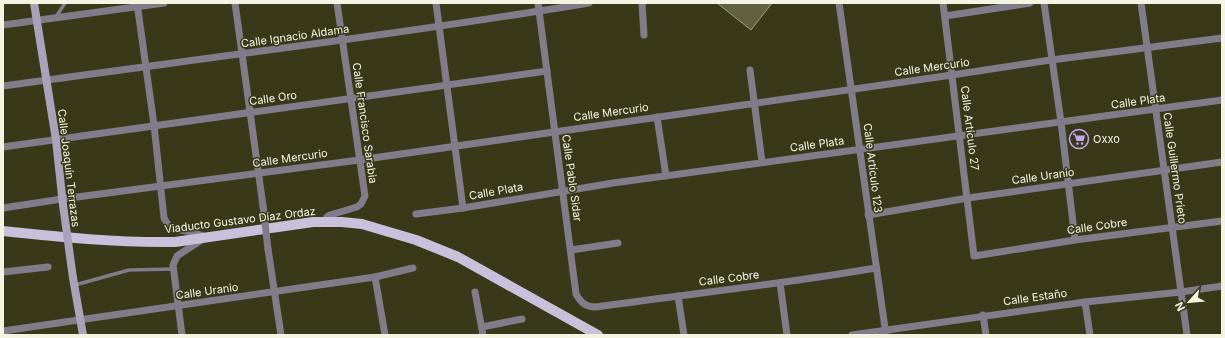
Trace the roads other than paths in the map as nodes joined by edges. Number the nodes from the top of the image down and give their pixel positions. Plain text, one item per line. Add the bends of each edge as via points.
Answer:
1 (34, 3) edge
2 (65, 3) edge
3 (164, 3) edge
4 (235, 3) edge
5 (336, 3) edge
6 (436, 3) edge
7 (538, 3) edge
8 (589, 3) edge
9 (642, 3) edge
10 (840, 3) edge
11 (943, 3) edge
12 (1030, 3) edge
13 (1044, 3) edge
14 (1141, 3) edge
15 (137, 5) edge
16 (539, 11) junction
17 (945, 16) junction
18 (55, 18) junction
19 (37, 20) junction
20 (3, 25) edge
21 (439, 27) junction
22 (644, 35) dead end
23 (1222, 38) edge
24 (342, 40) junction
25 (1147, 47) junction
26 (242, 54) junction
27 (1051, 60) junction
28 (145, 66) junction
29 (547, 70) junction
30 (750, 70) dead end
31 (952, 75) junction
32 (46, 80) junction
33 (447, 85) junction
34 (3, 86) edge
35 (852, 90) junction
36 (350, 98) junction
37 (1222, 100) edge
38 (755, 103) junction
39 (1157, 110) junction
40 (250, 112) junction
41 (657, 117) junction
42 (1061, 122) junction
43 (154, 125) junction
44 (555, 131) junction
45 (960, 135) junction
46 (56, 140) junction
47 (455, 145) junction
48 (3, 147) edge
49 (860, 149) junction
50 (359, 160) junction
51 (762, 162) junction
52 (1222, 162) edge
53 (1164, 170) junction
54 (258, 173) junction
55 (666, 176) junction
56 (1068, 184) junction
57 (160, 186) junction
58 (563, 191) junction
59 (968, 198) junction
60 (63, 202) junction
61 (3, 208) edge
62 (463, 208) junction
63 (416, 214) dead end
64 (868, 215) junction
65 (1222, 221) edge
66 (325, 222) junction
67 (1172, 227) junction
68 (3, 231) edge
69 (206, 237) junction
70 (1075, 240) junction
71 (618, 243) dead end
72 (571, 250) junction
73 (974, 256) joint
74 (48, 267) dead end
75 (413, 268) dead end
76 (876, 268) junction
77 (173, 269) junction
78 (3, 272) edge
79 (375, 277) junction
80 (74, 282) junction
81 (780, 283) junction
82 (1222, 286) edge
83 (275, 291) junction
84 (475, 292) dead end
85 (1181, 292) junction
86 (678, 296) junction
87 (1085, 302) junction
88 (585, 305) joint
89 (178, 306) junction
90 (983, 315) junction
91 (81, 319) junction
92 (522, 319) dead end
93 (482, 326) junction
94 (3, 331) edge
95 (885, 333) edge
96 (83, 335) edge
97 (182, 335) edge
98 (281, 335) edge
99 (385, 335) edge
100 (483, 335) edge
101 (598, 335) edge
102 (684, 335) edge
103 (787, 335) edge
104 (852, 335) edge
105 (986, 335) edge
106 (1090, 335) edge
107 (1187, 335) edge

1 - 19 street, Calle Joaquín Terrazas
2 - 18 lane
3 - 15 street
4 - 26 street
5 - 24 street, Calle Francisco Sarabia
6 - 21 street
7 - 16 street, Calle Pablo Sidar
8 - 16 street, Calle Ignacio Aldama
9 - 22 street
10 - 35 street, Calle Artículo 123
11 - 17 street, Calle Artículo 27
12 - 17 street
13 - 27 street
14 - 25 street, Calle Guillermo Prieto
15 - 18 street
15 - 28 street
16 - 21 street, Calle Ignacio Aldama
16 - 29 street, Calle Pablo Sidar
17 - 31 street, Calle Artículo 27
18 - 19 street
19 - 20 street
19 - 32 street, Calle Joaquín Terrazas
21 - 24 street, Calle Ignacio Aldama
21 - 33 street
23 - 25 street, Calle Mercurio
24 - 26 street, Calle Ignacio Aldama
24 - 36 street, Calle Francisco Sarabia
25 - 27 street, Calle Mercurio
25 - 39 street, Calle Guillermo Prieto
26 - 28 street, Calle Ignacio Aldama
26 - 40 street
27 - 31 street, Calle Mercurio
27 - 42 street
28 - 32 street, Calle Ignacio Aldama
28 - 43 street
29 - 33 street, Calle Oro
29 - 44 street, Calle Pablo Sidar
30 - 38 street
31 - 35 street, Calle Mercurio
31 - 45 street, Calle Artículo 27
32 - 34 street, Calle Ignacio Aldama
32 - 46 street, Calle Joaquín Terrazas
33 - 36 street, Calle Oro
33 - 47 street
35 - 38 street, Calle Mercurio
35 - 49 street, Calle Artículo 123
36 - 40 street, Calle Oro
36 - 50 street, Calle Francisco Sarabia
37 - 39 street, Calle Plata
38 - 41 street, Calle Mercurio
38 - 51 street
39 - 42 street, Calle Plata
39 - 53 street, Calle Guillermo Prieto
40 - 43 street, Calle Oro
40 - 54 street
41 - 44 street, Calle Mercurio
41 - 55 street
42 - 45 street, Calle Plata
42 - 56 street
43 - 46 street, Calle Oro
43 - 57 street
44 - 47 street, Calle Mercurio
44 - 58 street, Calle Pablo Sidar
45 - 49 street, Calle Plata
45 - 59 street, Calle Artículo 27
46 - 48 street, Calle Oro
46 - 60 street, Calle Joaquín Terrazas
47 - 50 street, Calle Mercurio
47 - 62 street
49 - 51 street, Calle Plata
49 - 64 street, Calle Artículo 123
50 - 54 street, Calle Mercurio
50 - 66 street, Calle Francisco Sarabia via 364,196 361,204 330,215
51 - 55 street, Calle Plata
52 - 53 street, Calle Uranio
53 - 56 street, Calle Uranio
53 - 67 street, Calle Guillermo Prieto
54 - 57 street, Calle Mercurio
54 - 83 street, bridge
55 - 58 street, Calle Plata
56 - 59 street, Calle Uranio
56 - 70 street
57 - 60 street, Calle Mercurio
57 - 69 street via 165,222 170,228
58 - 62 street, Calle Plata
58 - 72 street, Calle Pablo Sidar
59 - 64 street, Calle Uranio
59 - 73 street, Calle Artículo 27
60 - 61 street, Calle Mercurio
60 - 80 street, Calle Joaquín Terrazas, bridge
62 - 63 street, Calle Plata
64 - 76 street, Calle Artículo 123
65 - 67 street, Calle Cobre
66 - 69 main road, Viaducto Gustavo Díaz Ordaz
66 - 101 main road, Viaducto Gustavo Díaz Ordaz via 362,224 386,230 458,257
67 - 70 street, Calle Cobre
67 - 85 street, Calle Guillermo Prieto
68 - 69 main road, Viaducto Gustavo Díaz Ordaz via 152,243
69 - 77 street via 177,256
70 - 73 street, Calle Cobre
71 - 72 street
72 - 88 street, Calle Pablo Sidar via 576,294
74 - 78 street
75 - 79 street, Calle Uranio
76 - 81 street, Calle Cobre
76 - 95 street, Calle Artículo 123
77 - 80 lane via 129,270
77 - 89 street
79 - 83 street, Calle Uranio
79 - 99 street
80 - 91 street, Calle Joaquín Terrazas
81 - 86 street, Calle Cobre
81 - 103 street
82 - 85 street, Calle Estaño
83 - 89 street, Calle Uranio
83 - 98 street
84 - 93 street
85 - 87 street, Calle Estaño
85 - 107 street, Calle Guillermo Prieto
86 - 88 street, Calle Cobre via 596,307
86 - 102 street
87 - 90 street, Calle Estaño
87 - 106 street
89 - 91 street, Calle Uranio
89 - 97 street
90 - 95 street, Calle Estaño
90 - 105 street
91 - 94 street, Calle Uranio
91 - 96 street, Calle Joaquín Terrazas
92 - 93 street
93 - 100 street
95 - 104 street, Calle Estaño

